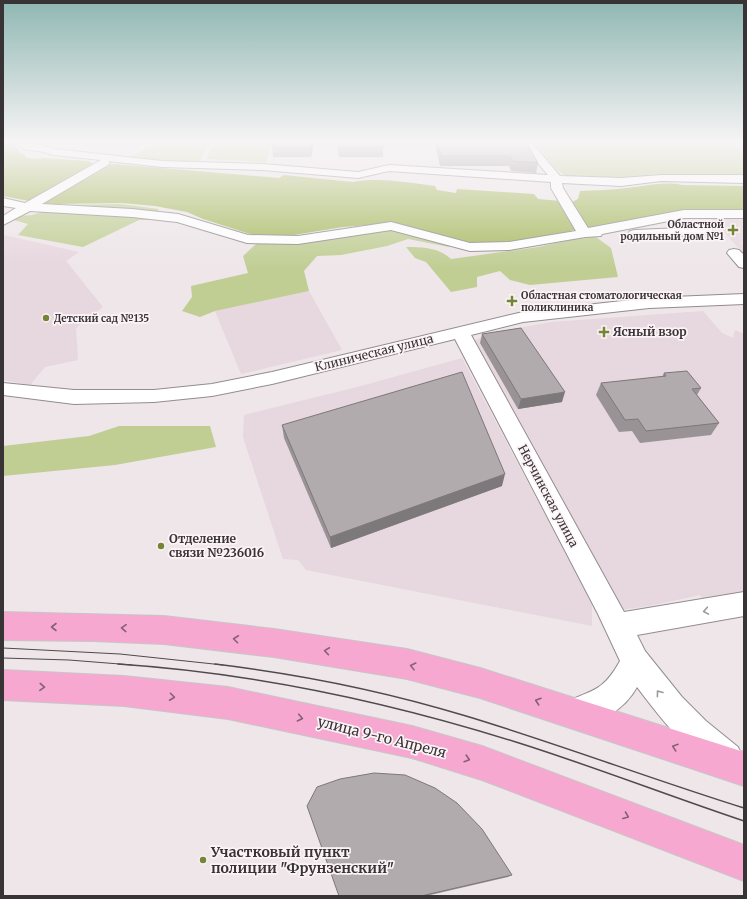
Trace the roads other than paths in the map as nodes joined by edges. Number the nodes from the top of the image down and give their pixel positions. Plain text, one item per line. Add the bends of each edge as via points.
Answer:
1 (68, 184) edge
2 (557, 184) edge
3 (3, 202) edge
4 (31, 205) junction
5 (744, 214) edge
6 (3, 221) edge
7 (706, 231) dead end
8 (584, 233) junction
9 (734, 253) dead end
10 (744, 264) edge
11 (744, 299) edge
12 (460, 331) junction
13 (3, 389) edge
14 (744, 604) edge
15 (3, 626) edge
16 (617, 626) junction
17 (635, 661) junction
18 (3, 685) edge
19 (576, 713) junction
20 (741, 768) edge
21 (744, 863) edge

1 - 4 street
2 - 8 street
3 - 4 street
4 - 6 street
4 - 8 street via 178,218 247,239 298,240 390,226 470,246 509,246
5 - 8 street via 684,214
7 - 8 street via 604,236
9 - 10 street
11 - 12 street, Клиническая улица via 649,303 523,317
12 - 13 street, Клиническая улица via 272,378 212,390 154,396 74,397
12 - 16 street, Нерчинская улица
14 -> 16 street
19 -> 15 main road via 480,682 407,664 274,643 164,630
16 - 17 street, Нерчинская улица
17 - 19 street via 621,688 604,703
20 -> 17 street, Нерчинская улица via 695,732 671,708
18 -> 21 main road, улица 9-го Апреля via 124,691 228,703 412,742 542,784
20 -> 19 main road

